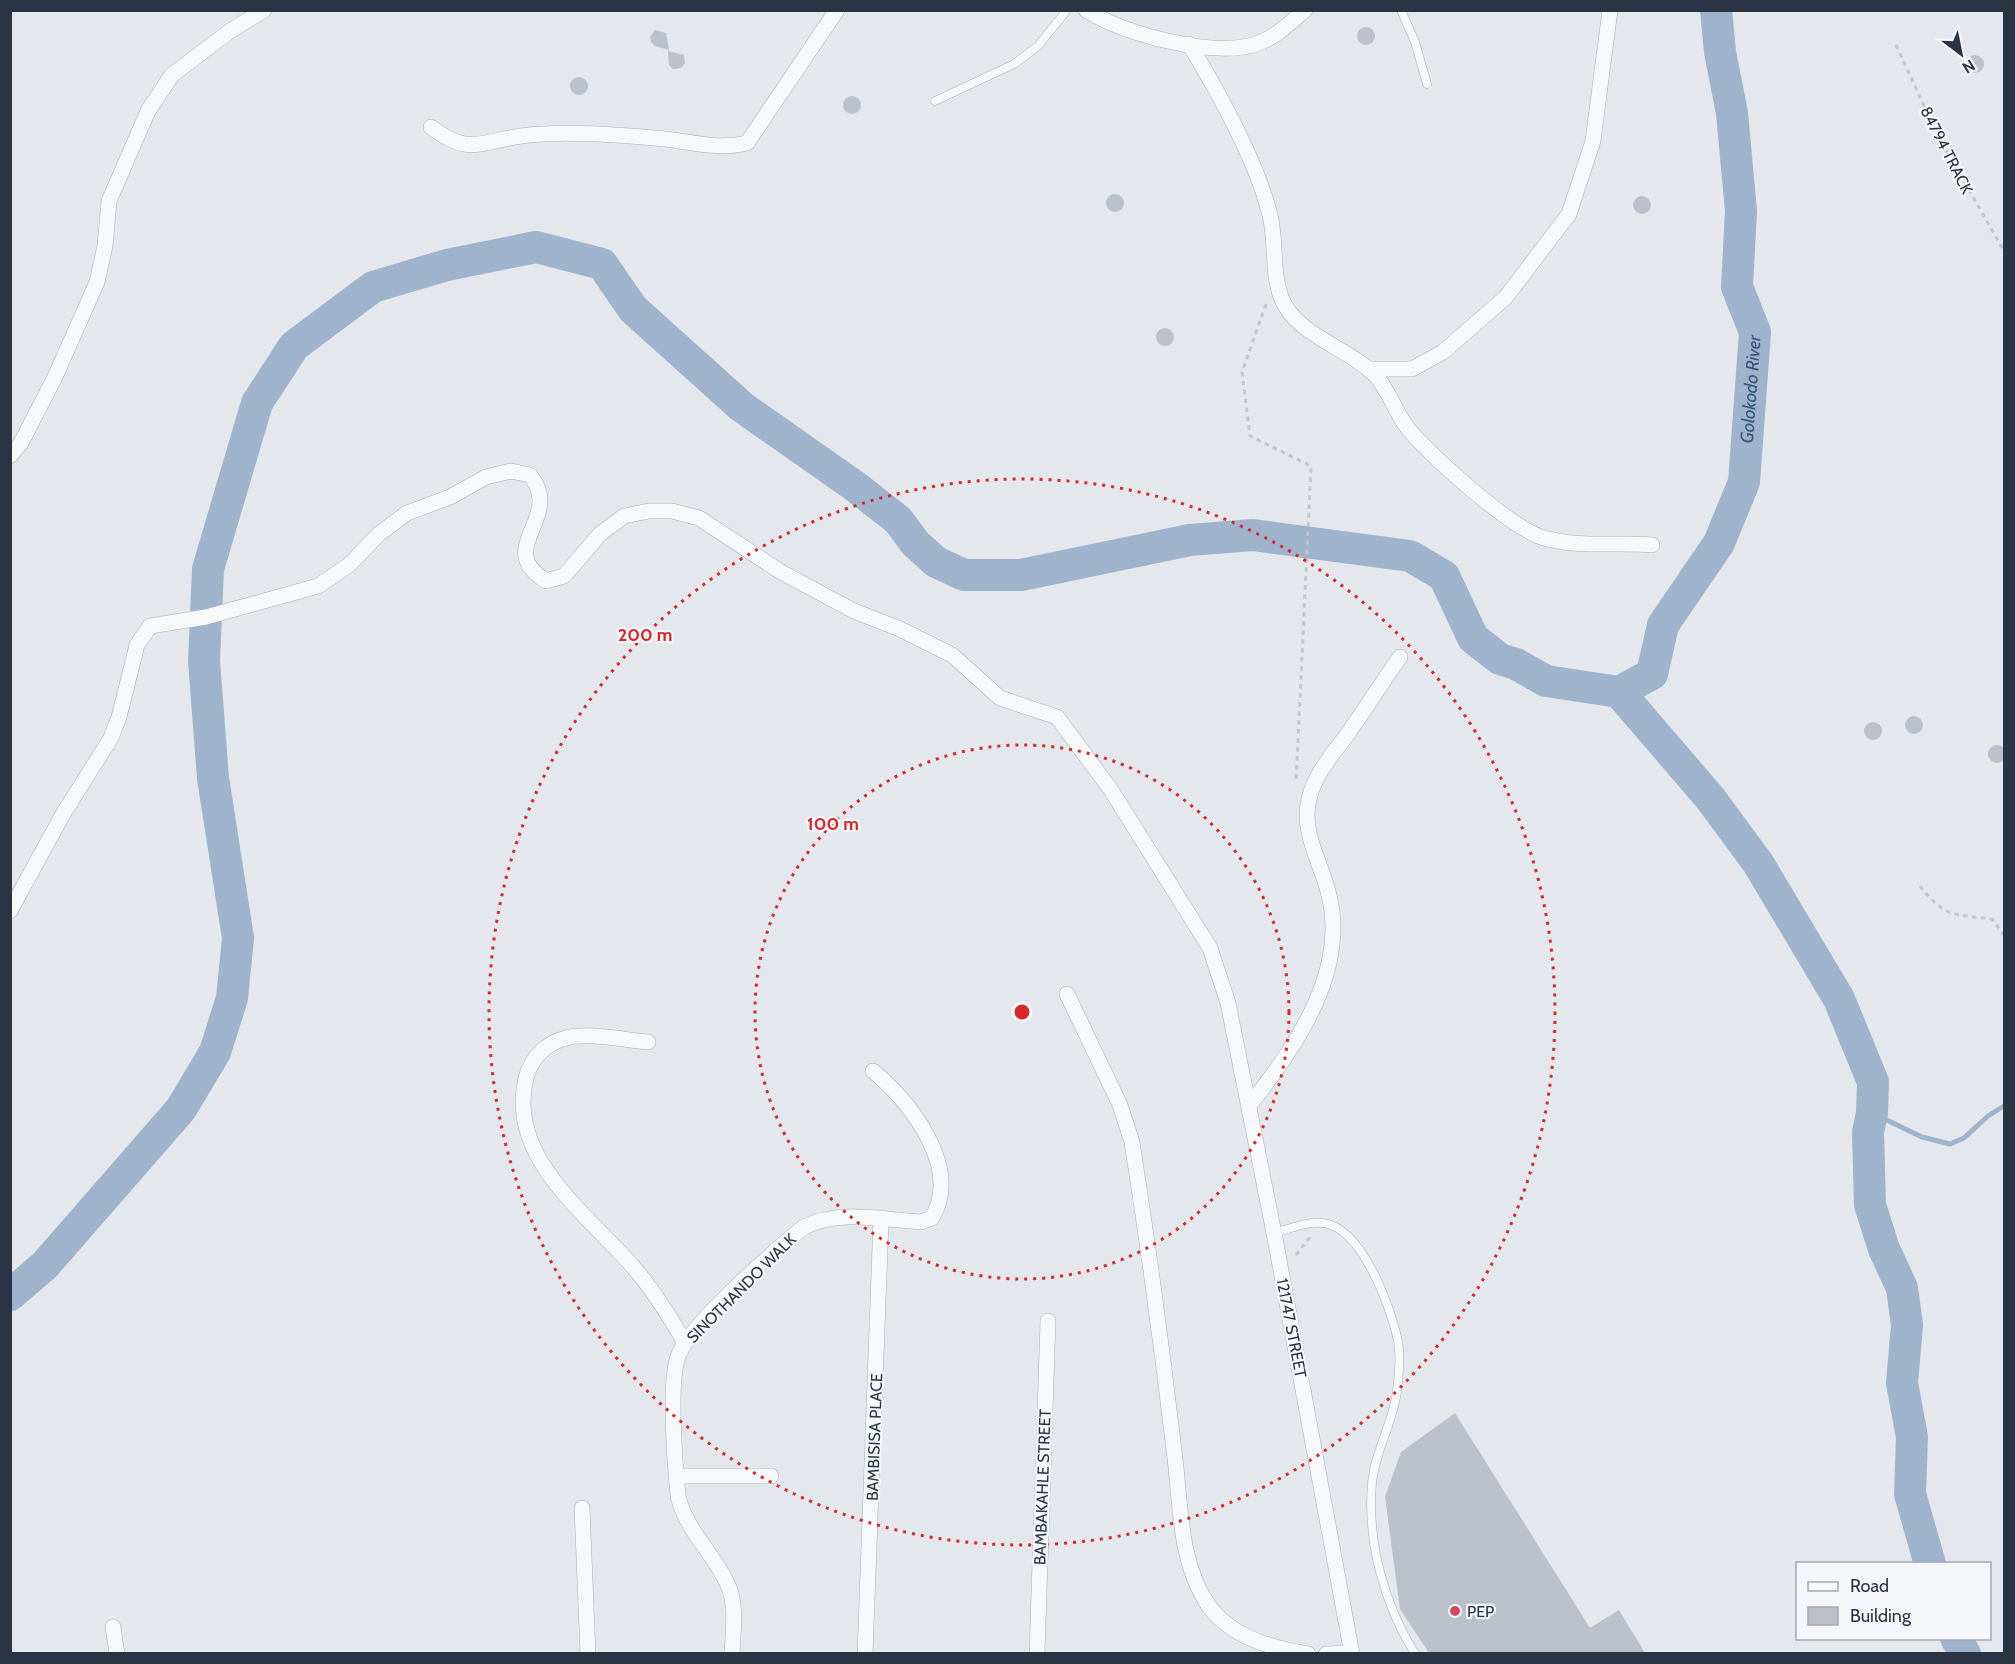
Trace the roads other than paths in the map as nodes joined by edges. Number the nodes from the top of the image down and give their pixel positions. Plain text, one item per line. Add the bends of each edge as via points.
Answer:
1 (264, 10) edge
2 (837, 10) edge
3 (1066, 10) edge
4 (1086, 10) edge
5 (1305, 10) edge
6 (1401, 10) edge
7 (1610, 10) edge
8 (1189, 44) junction
9 (1427, 84) dead end
10 (935, 101) dead end
11 (430, 127) dead end
12 (1368, 369) junction
13 (10, 456) edge
14 (1652, 545) dead end
15 (1400, 657) dead end
16 (10, 911) edge
17 (1067, 994) dead end
18 (648, 1042) dead end
19 (873, 1071) dead end
20 (1249, 1106) junction
21 (881, 1220) junction
22 (1274, 1233) junction
23 (1048, 1321) dead end
24 (685, 1343) junction
25 (676, 1476) junction
26 (771, 1476) dead end
27 (582, 1508) dead end
28 (113, 1627) dead end
29 (117, 1653) edge
30 (588, 1653) edge
31 (732, 1653) edge
32 (865, 1653) edge
33 (1037, 1653) edge
34 (1308, 1653) edge
35 (1326, 1653) edge
36 (1351, 1653) edge
37 (1415, 1653) edge

1 - 13 street via 230,30 172,75 148,111 109,201 97,282 55,377 21,443
2 - 11 street via 747,143 711,146 658,139 523,135 464,145 448,140
3 - 10 lane via 1038,46 1014,64
4 - 8 street via 1125,29
5 - 8 street via 1270,38 1254,45
6 - 9 lane
7 - 12 street via 1593,141 1569,214 1506,297 1443,352 1412,369
8 - 12 street via 1211,80 1264,193 1281,298 1305,326
12 - 14 street via 1385,388 1411,433 1528,531 1564,541
15 - 20 street via 1328,760 1309,798 1307,825 1333,914 1330,959 1293,1048
16 - 20 street, 121747 STREET via 63,814 111,738 137,645 150,626 206,617 318,586 349,565 379,534 407,513 450,497 486,477 511,471 530,475 539,488 540,504 526,543 527,559 546,581 564,576 600,534 624,516 672,511 699,518 781,572 952,655 1000,699 1058,717 1111,790 1210,948 1228,1003
17 - 34 street via 1120,1105 1132,1142 1182,1530 1192,1568 1208,1605 1222,1621 1244,1636 1280,1649
18 - 24 street via 568,1037 552,1043 528,1069 523,1108 539,1158 558,1186 634,1268
19 - 21 street, SINOTHANDO WALK via 910,1108 937,1161 940,1185 936,1212 927,1220
20 - 22 street, 121747 STREET
21 - 24 street, SINOTHANDO WALK via 827,1218 804,1227
21 - 32 street, BAMBISISA PLACE
22 - 36 street, 121747 STREET
22 - 37 lane via 1324,1223 1353,1240 1365,1257 1398,1342 1397,1393 1378,1453 1372,1484 1373,1507 1387,1599
23 - 33 street, BAMBAKAHLE STREET
24 - 25 street, SINOTHANDO WALK via 678,1355 674,1381
25 - 26 street
25 - 31 street, SINOTHANDO WALK via 681,1511 728,1586 733,1613
27 - 30 street
28 - 29 street
35 - 36 street

